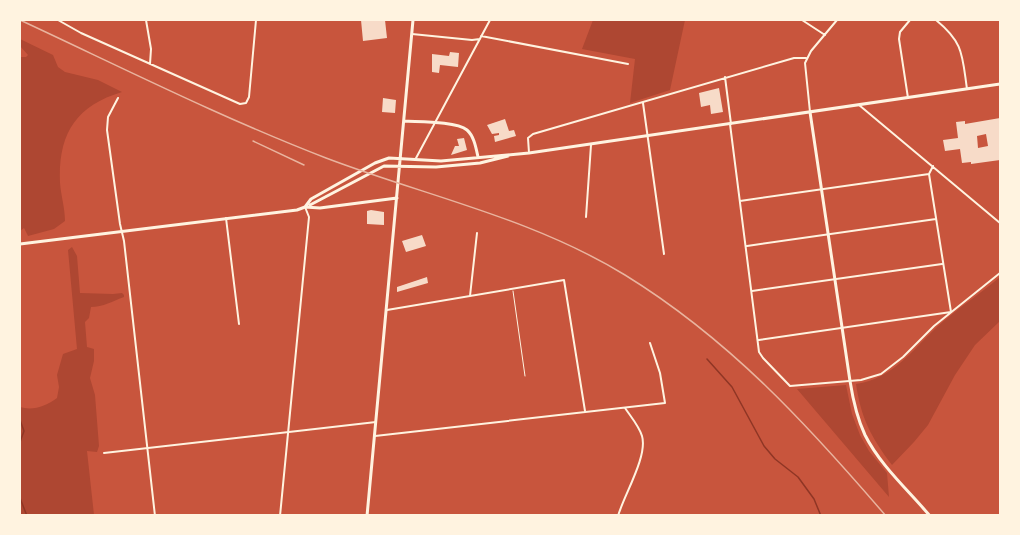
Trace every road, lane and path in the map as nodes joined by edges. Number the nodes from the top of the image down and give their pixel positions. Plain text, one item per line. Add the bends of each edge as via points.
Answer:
1 (58, 20) edge
2 (146, 20) edge
3 (256, 20) edge
4 (412, 20) edge
5 (490, 20) edge
6 (802, 20) edge
7 (837, 20) edge
8 (910, 20) edge
9 (936, 20) edge
10 (411, 34) junction
11 (825, 35) junction
12 (481, 37) junction
13 (806, 58) junction
14 (150, 64) junction
15 (628, 64) dead end
16 (725, 77) junction
17 (1000, 84) edge
18 (967, 89) junction
19 (118, 98) dead end
20 (908, 98) junction
21 (643, 103) junction
22 (859, 105) junction
23 (810, 112) junction
24 (404, 121) junction
25 (435, 124) junction
26 (731, 124) junction
27 (648, 136) junction
28 (591, 144) junction
29 (529, 153) junction
30 (508, 156) junction
31 (478, 157) junction
32 (401, 158) junction
33 (416, 160) junction
34 (480, 163) junction
35 (400, 165) junction
36 (933, 166) junction
37 (929, 174) junction
38 (822, 189) junction
39 (398, 198) junction
40 (740, 201) junction
41 (305, 207) junction
42 (586, 217) dead end
43 (226, 218) junction
44 (936, 219) junction
45 (1000, 222) edge
46 (121, 231) junction
47 (477, 233) dead end
48 (828, 234) junction
49 (20, 244) edge
50 (747, 246) junction
51 (664, 254) dead end
52 (943, 264) junction
53 (1000, 273) edge
54 (835, 279) junction
55 (513, 289) junction
56 (752, 291) junction
57 (470, 296) junction
58 (387, 310) junction
59 (951, 312) junction
60 (239, 324) dead end
61 (842, 328) junction
62 (758, 340) junction
63 (650, 343) dead end
64 (525, 376) dead end
65 (850, 381) junction
66 (625, 408) junction
67 (585, 412) junction
68 (376, 422) junction
69 (289, 432) junction
70 (375, 436) junction
71 (147, 448) junction
72 (104, 453) dead end
73 (155, 516) edge
74 (280, 516) edge
75 (367, 516) edge
76 (618, 516) edge
77 (930, 516) edge

1 - 14 street
2 - 14 street
3 - 14 street via 246,103 236,104
4 - 10 main road
5 - 12 street
6 - 11 street
7 - 11 street
8 - 20 street via 899,39
9 - 18 street via 959,45
10 - 12 street via 472,40
10 - 24 main road
11 - 13 street
12 - 15 street
12 - 25 street
13 - 16 street
13 - 23 street
16 - 21 street
16 - 26 street
17 - 18 main road
18 - 20 main road
19 - 46 street via 107,123
20 - 22 main road
21 - 27 street
21 - 29 street via 530,136
22 - 23 main road
22 - 36 street
23 - 26 main road
23 - 38 main road
24 - 25 main road
24 - 32 main road
25 - 31 main road via 466,129 474,140
25 - 33 street
26 - 27 main road
26 - 40 street
27 - 28 main road
27 - 51 street
28 - 29 main road
28 - 42 street
29 - 30 main road
30 - 31 main road
30 - 34 main road
31 - 33 main road
31 - 34 main road
32 - 33 main road
32 - 35 main road
32 - 41 main road via 375,163 311,199
34 - 35 main road
35 - 39 main road
35 - 41 main road via 382,166
36 - 37 street
36 - 45 street
37 - 38 street
37 - 44 street
38 - 40 street
38 - 48 main road
39 - 41 main road
39 - 58 main road
40 - 50 street
41 - 43 main road
41 - 69 street via 309,217
43 - 46 main road
43 - 60 street
44 - 48 street
44 - 52 street
46 - 49 main road
46 - 71 street
47 - 57 street
48 - 50 street
48 - 54 main road
50 - 56 street
52 - 54 street
52 - 59 street
53 - 59 street
54 - 56 street
54 - 61 main road
55 - 57 street
55 - 64 lane
55 - 67 street via 564,280
56 - 62 street
57 - 58 street
58 - 68 main road
59 - 61 street
59 - 65 street via 890,368 868,379
61 - 62 street
61 - 65 main road
62 - 65 street via 761,355 790,386
63 - 66 street via 665,403
65 - 77 main road via 856,414 870,444
66 - 67 street
66 - 76 street via 641,432 643,449
67 - 70 street
68 - 69 street
68 - 70 main road
69 - 71 street
69 - 74 street
70 - 75 main road
71 - 72 street
71 - 73 street

